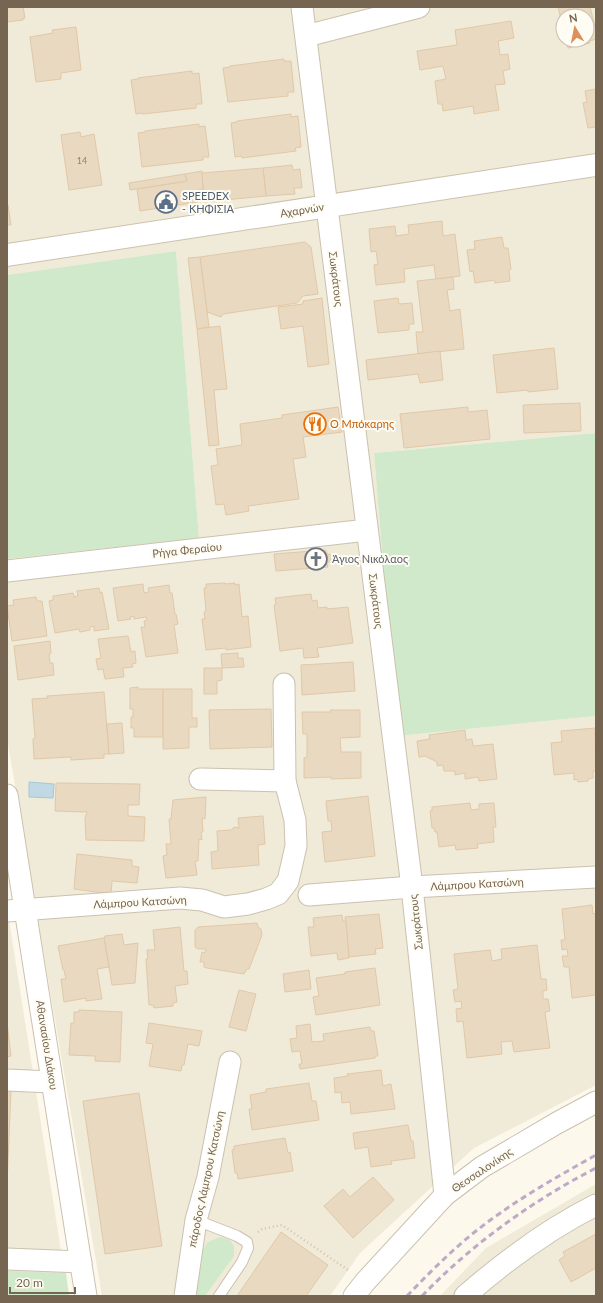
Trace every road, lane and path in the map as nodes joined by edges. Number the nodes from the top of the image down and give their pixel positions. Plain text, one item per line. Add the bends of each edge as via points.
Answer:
1 (302, 7) edge
2 (420, 7) edge
3 (306, 36) junction
4 (596, 165) edge
5 (327, 206) junction
6 (7, 255) edge
7 (367, 530) junction
8 (7, 571) edge
9 (284, 684) dead end
10 (200, 779) dead end
11 (285, 781) junction
12 (7, 795) edge
13 (596, 877) edge
14 (412, 887) junction
15 (309, 894) dead end
16 (16, 910) edge
17 (230, 1062) dead end
18 (7, 1080) edge
19 (52, 1082) junction
20 (596, 1102) edge
21 (445, 1195) junction
22 (596, 1205) edge
23 (196, 1220) junction
24 (247, 1242) junction
25 (7, 1259) edge
26 (81, 1262) junction
27 (360, 1289) edge
28 (86, 1296) edge
29 (184, 1296) edge
30 (219, 1296) edge
31 (465, 1296) edge

1 - 3 street, Σωκράτους
2 - 3 street
3 - 5 street, Σωκράτους
4 - 5 street, Αχαρνών
5 - 6 street, Αχαρνών
5 - 7 street, Σωκράτους
7 - 8 street, Ρήγα Φεραίου
7 - 14 street, Σωκράτους
9 - 11 street
10 - 11 street
11 - 16 street, Λάμπρου Κατσώνη via 295,820 296,846 288,881 278,894 272,897 224,907 202,900 180,898
12 - 16 street, Αθανασίου Διάκου
13 - 14 street, Λάμπρου Κατσώνη
14 - 15 street, Λάμπρου Κατσώνη
14 - 21 street, Σωκράτους
16 - 19 street, Αθανασίου Διάκου
17 - 23 street, πάροδος Λάμπρου Κατσώνη via 208,1177
18 - 19 street
19 - 26 street, Αθανασίου Διάκου
20 - 21 street, Θεσσαλονίκης via 482,1167
21 - 27 street, Θεσσαλονίκης
22 - 31 street via 570,1218 517,1253
23 - 24 lane
23 - 29 street, πάροδος Λάμπρου Κατσώνη
24 - 27 path via 262,1229 282,1225
24 - 30 lane via 248,1248 242,1262
25 - 26 street
26 - 28 street, Αθανασίου Διάκου

